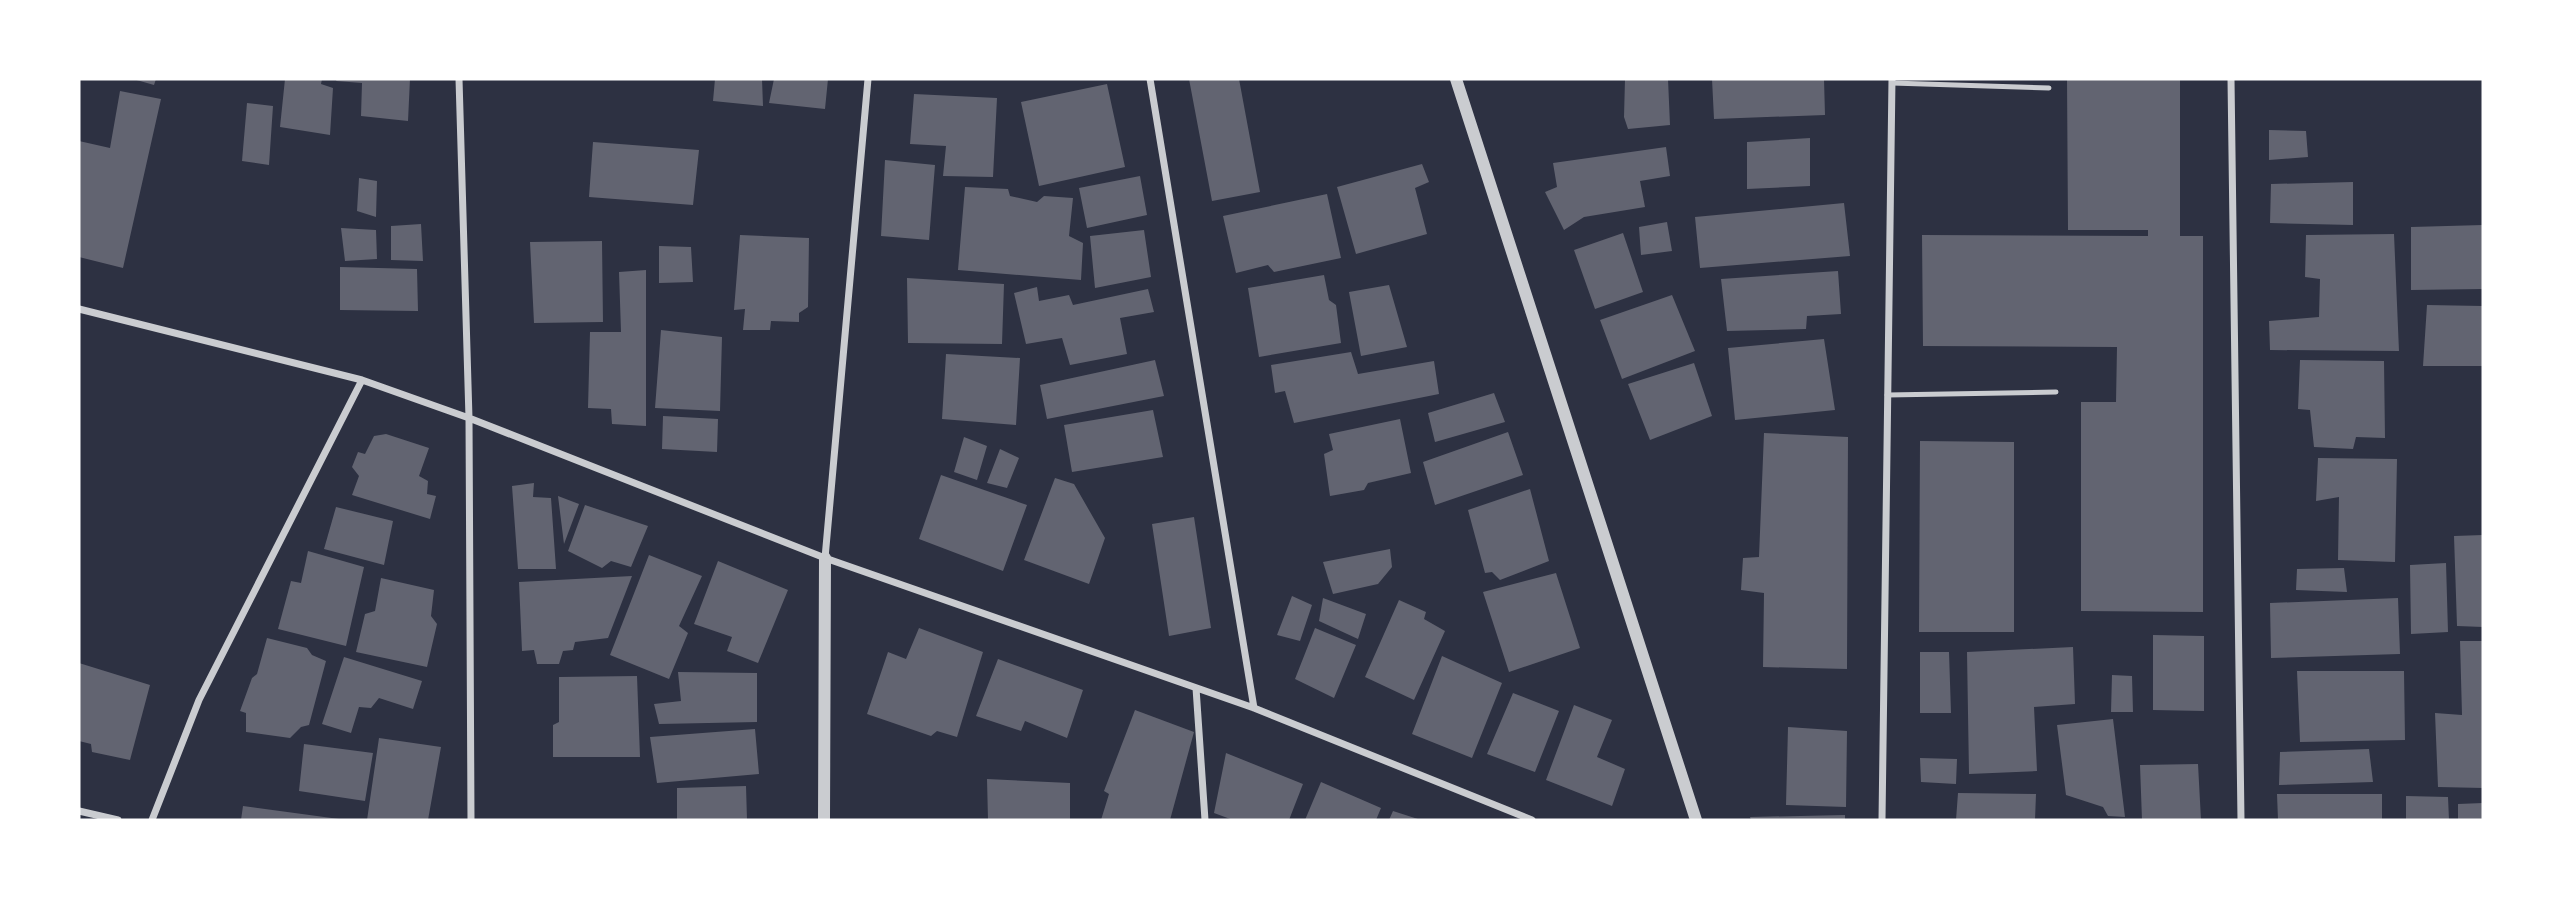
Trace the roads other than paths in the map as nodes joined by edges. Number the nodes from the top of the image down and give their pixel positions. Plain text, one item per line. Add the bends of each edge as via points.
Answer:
1 (459, 79) edge
2 (868, 79) edge
3 (1150, 79) edge
4 (1457, 79) edge
5 (2231, 79) edge
6 (1892, 81) edge
7 (2049, 88) dead end
8 (79, 309) edge
9 (362, 380) junction
10 (2056, 392) dead end
11 (1888, 396) junction
12 (469, 418) junction
13 (825, 558) junction
14 (1196, 688) junction
15 (1254, 708) junction
16 (79, 811) edge
17 (118, 820) edge
18 (152, 820) edge
19 (471, 820) edge
20 (824, 820) edge
21 (1205, 820) edge
22 (1532, 820) edge
23 (1696, 820) edge
24 (1882, 820) edge
25 (2241, 820) edge

1 - 12 street
2 - 13 street
3 - 15 street
4 - 23 street
5 - 25 street
6 - 7 lane
6 - 11 street
8 - 9 street
9 - 12 street
9 - 18 street via 199,699
10 - 11 lane
11 - 24 street
12 - 13 street
12 - 19 street
13 - 14 street
13 - 20 street
14 - 15 street
14 - 21 street
15 - 22 street
16 - 17 street

